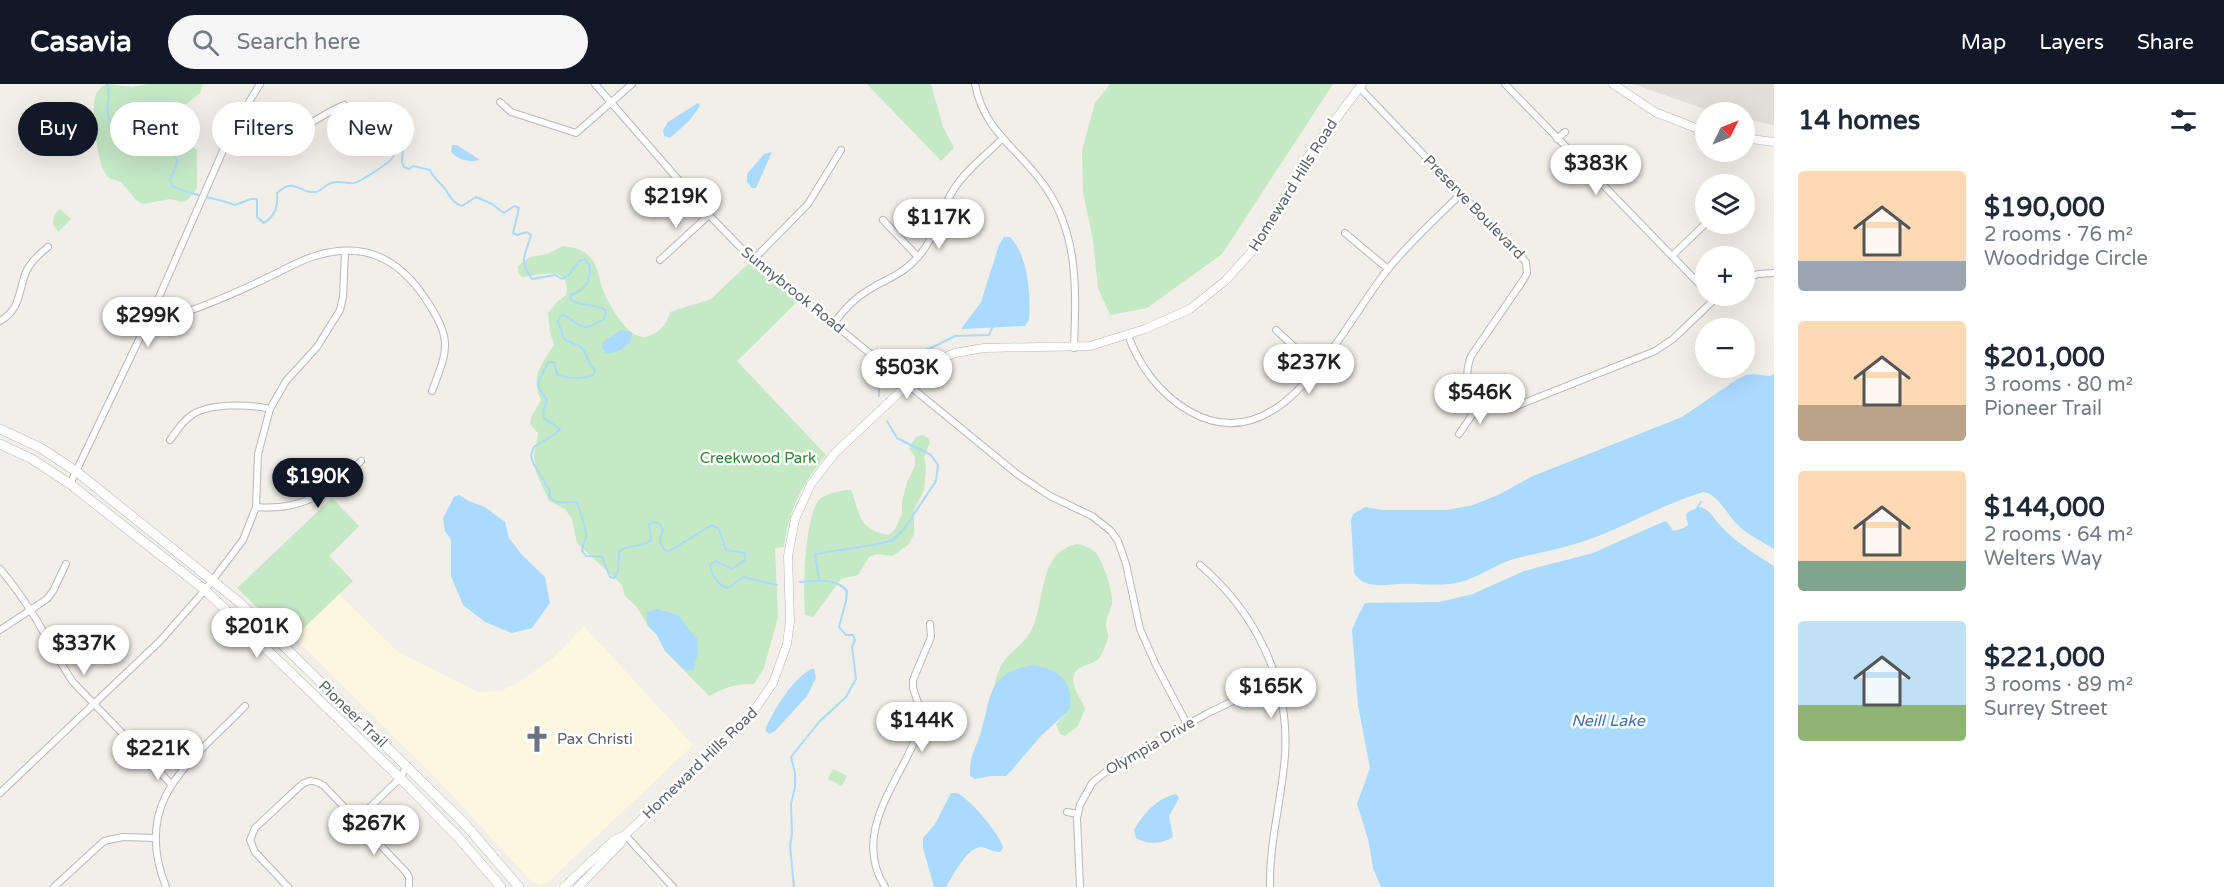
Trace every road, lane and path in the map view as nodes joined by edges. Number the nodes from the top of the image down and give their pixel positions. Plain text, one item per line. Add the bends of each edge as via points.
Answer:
1 (260, 84) edge
2 (595, 84) edge
3 (632, 84) edge
4 (975, 84) edge
5 (1506, 84) edge
6 (1613, 84) edge
7 (1360, 86) edge
8 (249, 102) edge
9 (500, 102) dead end
10 (610, 103) junction
11 (1695, 128) edge
12 (1565, 132) dead end
13 (1002, 139) junction
14 (1557, 139) junction
15 (1755, 139) edge
16 (1774, 142) edge
17 (841, 150) dead end
18 (220, 156) edge
19 (1461, 194) junction
20 (709, 215) junction
21 (883, 220) dead end
22 (1345, 233) dead end
23 (1695, 234) edge
24 (48, 247) dead end
25 (345, 252) junction
26 (1672, 256) junction
27 (918, 257) junction
28 (755, 258) junction
29 (660, 260) dead end
30 (1388, 269) junction
31 (1774, 273) edge
32 (1755, 275) edge
33 (1695, 280) edge
34 (156, 304) junction
35 (1705, 306) edge
36 (0, 321) edge
37 (834, 323) junction
38 (1276, 330) dead end
39 (1128, 335) junction
40 (1074, 348) junction
41 (1317, 368) junction
42 (908, 384) junction
43 (432, 391) dead end
44 (1481, 402) junction
45 (270, 409) junction
46 (0, 429) edge
47 (1459, 435) dead end
48 (170, 440) dead end
49 (0, 444) edge
50 (360, 461) dead end
51 (77, 472) junction
52 (70, 483) junction
53 (255, 507) junction
54 (66, 564) dead end
55 (1200, 565) dead end
56 (0, 568) edge
57 (213, 579) junction
58 (205, 590) junction
59 (30, 610) junction
60 (930, 624) dead end
61 (0, 630) edge
62 (1278, 688) junction
63 (93, 704) junction
64 (245, 706) dead end
65 (1187, 724) junction
66 (407, 766) junction
67 (400, 778) junction
68 (171, 784) junction
69 (0, 793) edge
70 (1067, 812) dead end
71 (1078, 814) junction
72 (357, 820) junction
73 (625, 835) junction
74 (156, 838) junction
75 (54, 887) edge
76 (166, 887) edge
77 (288, 887) edge
78 (409, 887) edge
79 (501, 887) edge
80 (519, 887) edge
81 (564, 887) edge
82 (578, 887) edge
83 (673, 887) edge
84 (885, 887) edge
85 (1080, 887) edge
86 (1270, 887) edge

1 - 8 street
2 - 10 street, Sunnybrook Road
3 - 10 street
4 - 13 street via 982,109
5 - 14 street
6 - 11 street via 1655,112
7 - 19 street, Preserve Boulevard
7 - 39 street, Homeward Hills Road via 1307,158 1241,265 1190,309
9 - 10 street via 511,112 576,133
10 - 20 street, Sunnybrook Road
12 - 14 street
13 - 27 street via 953,190 930,243
13 - 40 street via 1046,187 1064,220 1073,257
14 - 26 street
15 - 16 street
17 - 28 street via 808,204
18 - 34 street
19 - 30 street
19 - 44 street, Preserve Boulevard via 1523,257 1530,274 1471,356 1468,381
20 - 28 street, Sunnybrook Road
20 - 29 street
21 - 27 street
22 - 30 street
23 - 26 street
24 - 36 street via 27,270 14,310
25 - 34 street via 314,256 189,311 174,311
25 - 43 street via 379,255 399,267 440,321 446,351
25 - 45 street via 340,310 317,347 286,381
26 - 33 street
27 - 37 street via 896,276 857,297
28 - 37 street, Sunnybrook Road
30 - 41 street
31 - 32 street
34 - 51 street
35 - 44 street via 1673,339 1655,351 1509,409
37 - 42 street, Sunnybrook Road
38 - 41 street
39 - 40 street, Homeward Hills Road
39 - 41 street via 1158,386 1185,409 1212,423 1239,424 1265,416
40 - 42 street, Homeward Hills Road via 969,349 928,366
42 - 65 street, Sunnybrook Road via 1033,486 1092,516 1111,531 1123,552 1140,629
42 - 73 street, Homeward Hills Road via 835,453 802,501 788,556 787,644 766,694 740,726
44 - 47 street
45 - 48 street via 247,405 201,410 187,418
45 - 53 street via 258,454
46 - 51 main road, Pioneer Trail via 41,448
49 - 52 main road, Pioneer Trail
50 - 53 street via 336,483 302,504
51 - 52 street
51 - 57 main road, Pioneer Trail
52 - 58 main road, Pioneer Trail
53 - 57 street via 243,540
54 - 59 street via 47,599
55 - 62 street via 1242,609 1264,646
56 - 59 street
57 - 58 street
57 - 66 main road, Pioneer Trail
58 - 63 street via 160,641
58 - 67 main road, Pioneer Trail
59 - 61 street
59 - 63 street via 62,668
60 - 84 street via 931,637 913,680 921,724 876,825 874,855
62 - 65 street, Olympia Drive via 1231,702
62 - 86 street via 1285,753
63 - 68 street
63 - 69 street
64 - 68 street via 191,758
65 - 71 street, Olympia Drive via 1101,775 1085,794
66 - 67 street
66 - 80 main road, Pioneer Trail via 464,823
67 - 72 street
67 - 79 main road, Pioneer Trail
68 - 74 street via 160,811
70 - 71 street
71 - 85 street, Olympia Drive
72 - 77 street via 324,786 312,781 300,786 255,828 251,847
72 - 78 street via 405,871
73 - 81 street, Homeward Hills Road via 614,840
73 - 82 street, Homeward Hills Road
73 - 83 street
74 - 75 street via 104,841
74 - 76 street via 160,873

